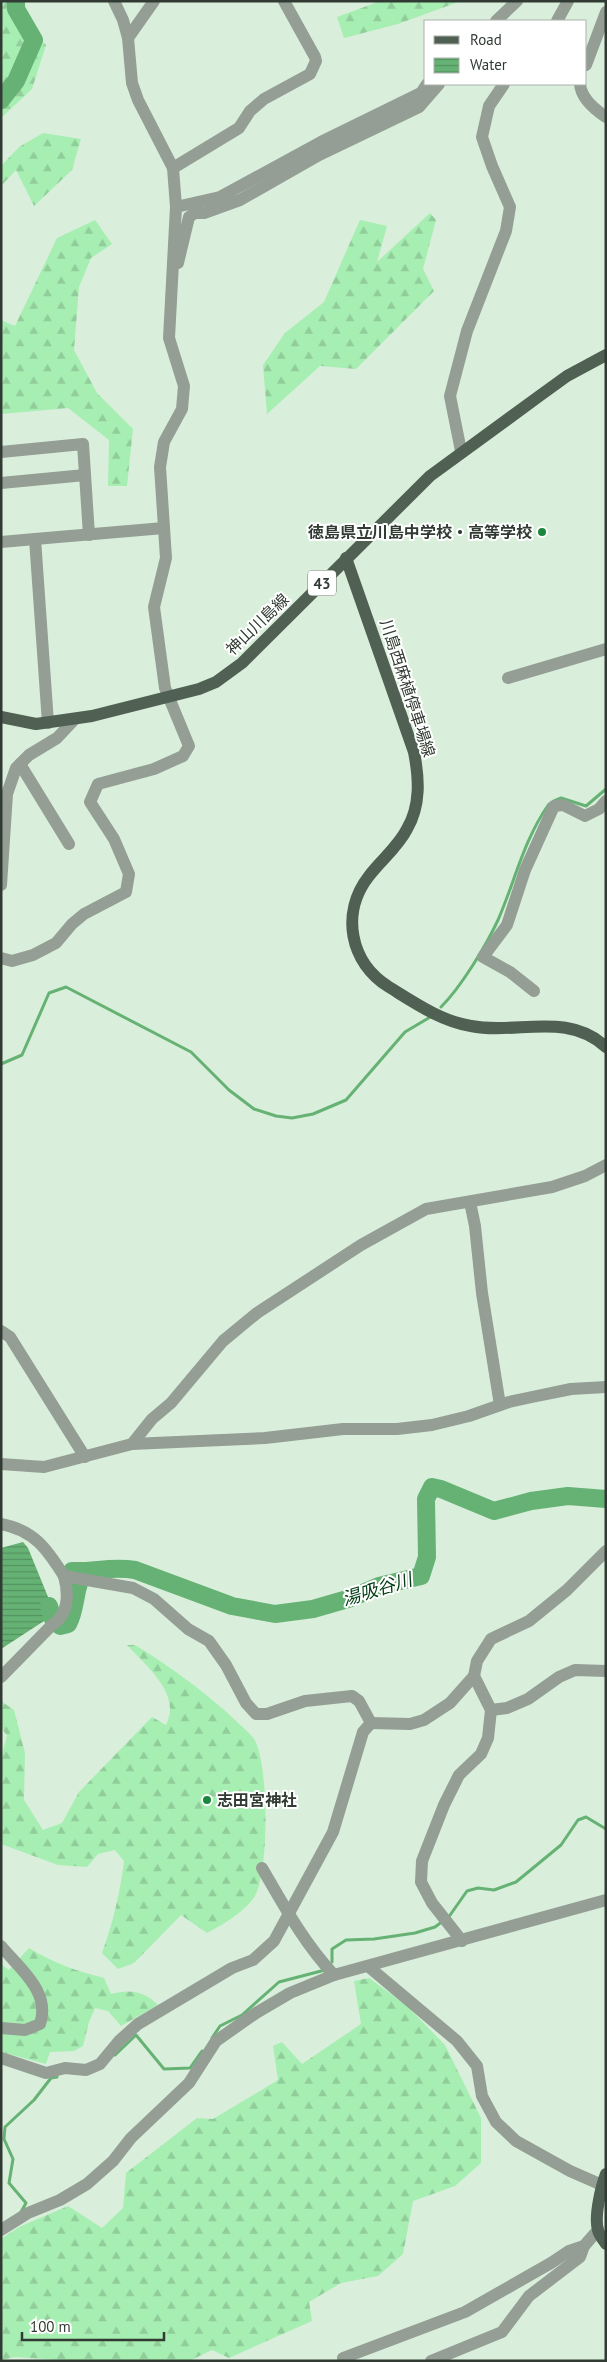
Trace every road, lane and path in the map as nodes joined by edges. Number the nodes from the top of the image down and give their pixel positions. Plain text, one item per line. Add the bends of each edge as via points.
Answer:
1 (114, 1) edge
2 (154, 1) edge
3 (284, 1) edge
4 (518, 1) edge
5 (568, 1) edge
6 (606, 12) edge
7 (497, 20) edge
8 (558, 20) edge
9 (128, 38) junction
10 (587, 62) edge
11 (426, 85) edge
12 (437, 85) edge
13 (503, 85) edge
14 (580, 85) edge
15 (606, 117) edge
16 (173, 168) junction
17 (176, 207) junction
18 (173, 267) junction
19 (606, 355) edge
20 (461, 451) junction
21 (1, 452) edge
22 (85, 475) junction
23 (1, 483) edge
24 (164, 528) junction
25 (89, 535) junction
26 (35, 539) junction
27 (1, 542) edge
28 (346, 558) junction
29 (606, 649) edge
30 (508, 678) dead end
31 (168, 698) junction
32 (1, 717) edge
33 (74, 720) junction
34 (48, 723) junction
35 (20, 764) junction
36 (606, 801) edge
37 (69, 844) dead end
38 (1, 885) edge
39 (1, 958) edge
40 (534, 991) dead end
41 (604, 1043) edge
42 (606, 1165) edge
43 (470, 1202) junction
44 (1, 1331) edge
45 (606, 1387) edge
46 (500, 1405) junction
47 (132, 1444) junction
48 (86, 1457) junction
49 (1, 1464) edge
50 (1, 1524) edge
51 (606, 1551) edge
52 (64, 1576) junction
53 (606, 1670) edge
54 (474, 1676) junction
55 (1, 1678) edge
56 (491, 1710) junction
57 (371, 1723) junction
58 (262, 1868) dead end
59 (606, 1900) edge
60 (290, 1915) junction
61 (462, 1941) junction
62 (1, 1946) edge
63 (369, 1967) junction
64 (334, 1975) junction
65 (1, 2028) edge
66 (1, 2058) edge
67 (604, 2179) edge
68 (1, 2230) edge
69 (598, 2230) junction
70 (606, 2244) edge
71 (584, 2246) junction
72 (344, 2358) dead end
73 (431, 2361) edge

1 - 9 street
2 - 9 street
3 - 16 street via 315,57 310,74 264,99 239,128
4 - 7 street
5 - 8 street
6 - 10 street
9 - 16 street via 132,83
11 - 17 street via 421,93 321,142 220,198
12 - 18 street via 419,107 319,155 240,200 189,217 180,261
13 - 20 street via 489,106 482,137 510,207 506,231 467,331 450,396
14 - 15 street via 580,92
16 - 17 street
17 - 18 street
18 - 24 street via 169,338 184,386 182,409 164,442 160,467
19 - 20 main road, 神山川島線 / 43 via 567,376
20 - 28 main road, 神山川島線 / 43 via 430,476
21 - 22 street via 83,444
22 - 23 street
22 - 25 street
24 - 25 street
24 - 31 street via 166,558 154,607
25 - 26 street
26 - 27 street
26 - 34 street
28 - 31 main road, 神山川島線 / 43 via 242,663 216,682
28 - 41 main road, 川島西麻植停車場線 via 414,752 419,783 418,799 408,829 368,876 354,902 351,916 355,947 363,961 385,984 418,1005 455,1022 486,1028 558,1026 582,1032
29 - 30 street
31 - 33 main road, 神山川島線 / 43
31 - 39 street via 189,746 183,756 154,769 98,784 90,802 114,839 129,874 126,892 84,914 56,943 12,961
32 - 34 main road, 神山川島線 / 43
33 - 34 main road, 神山川島線 / 43
33 - 35 street via 57,738
35 - 37 street
35 - 38 street via 7,794
36 - 40 street via 585,816 563,805 554,806 526,870 507,925 483,957
42 - 43 street via 552,1187
43 - 46 street
43 - 47 street via 426,1210 361,1244 257,1313 223,1341
44 - 48 street via 10,1337
45 - 46 street via 571,1389
46 - 47 street via 441,1422 397,1428
47 - 48 street
48 - 49 street via 44,1467
50 - 52 street via 19,1527 38,1540
51 - 54 street via 567,1590 529,1621 491,1639 477,1661
52 - 55 street via 66,1608
52 - 57 street via 133,1588 154,1600 188,1629 209,1641 226,1665 246,1704 256,1714 267,1714 305,1701 352,1696 359,1700
53 - 56 street via 575,1670 558,1677 528,1699
54 - 56 street
54 - 57 street via 450,1704 424,1720 410,1724
56 - 61 street via 488,1738 481,1754 459,1775 422,1861 421,1882 444,1920
57 - 60 street via 363,1732 333,1832
58 - 60 street
59 - 61 street
60 - 64 street via 318,1958
60 - 66 street via 274,1941 253,1960 232,1968 138,2024 100,2064 86,2070 65,2068 46,2073
61 - 63 street
62 - 65 street via 34,1984 44,2014 40,2024 25,2030
63 - 64 street
63 - 67 street via 457,2041 477,2066 482,2096 496,2122 516,2141 570,2171
64 - 68 street via 290,1993 216,2041 189,2083 87,2184
67 - 69 main road
69 - 70 main road
69 - 71 street
71 - 72 street via 568,2251 465,2312
71 - 73 street via 572,2265 529,2296 502,2332

